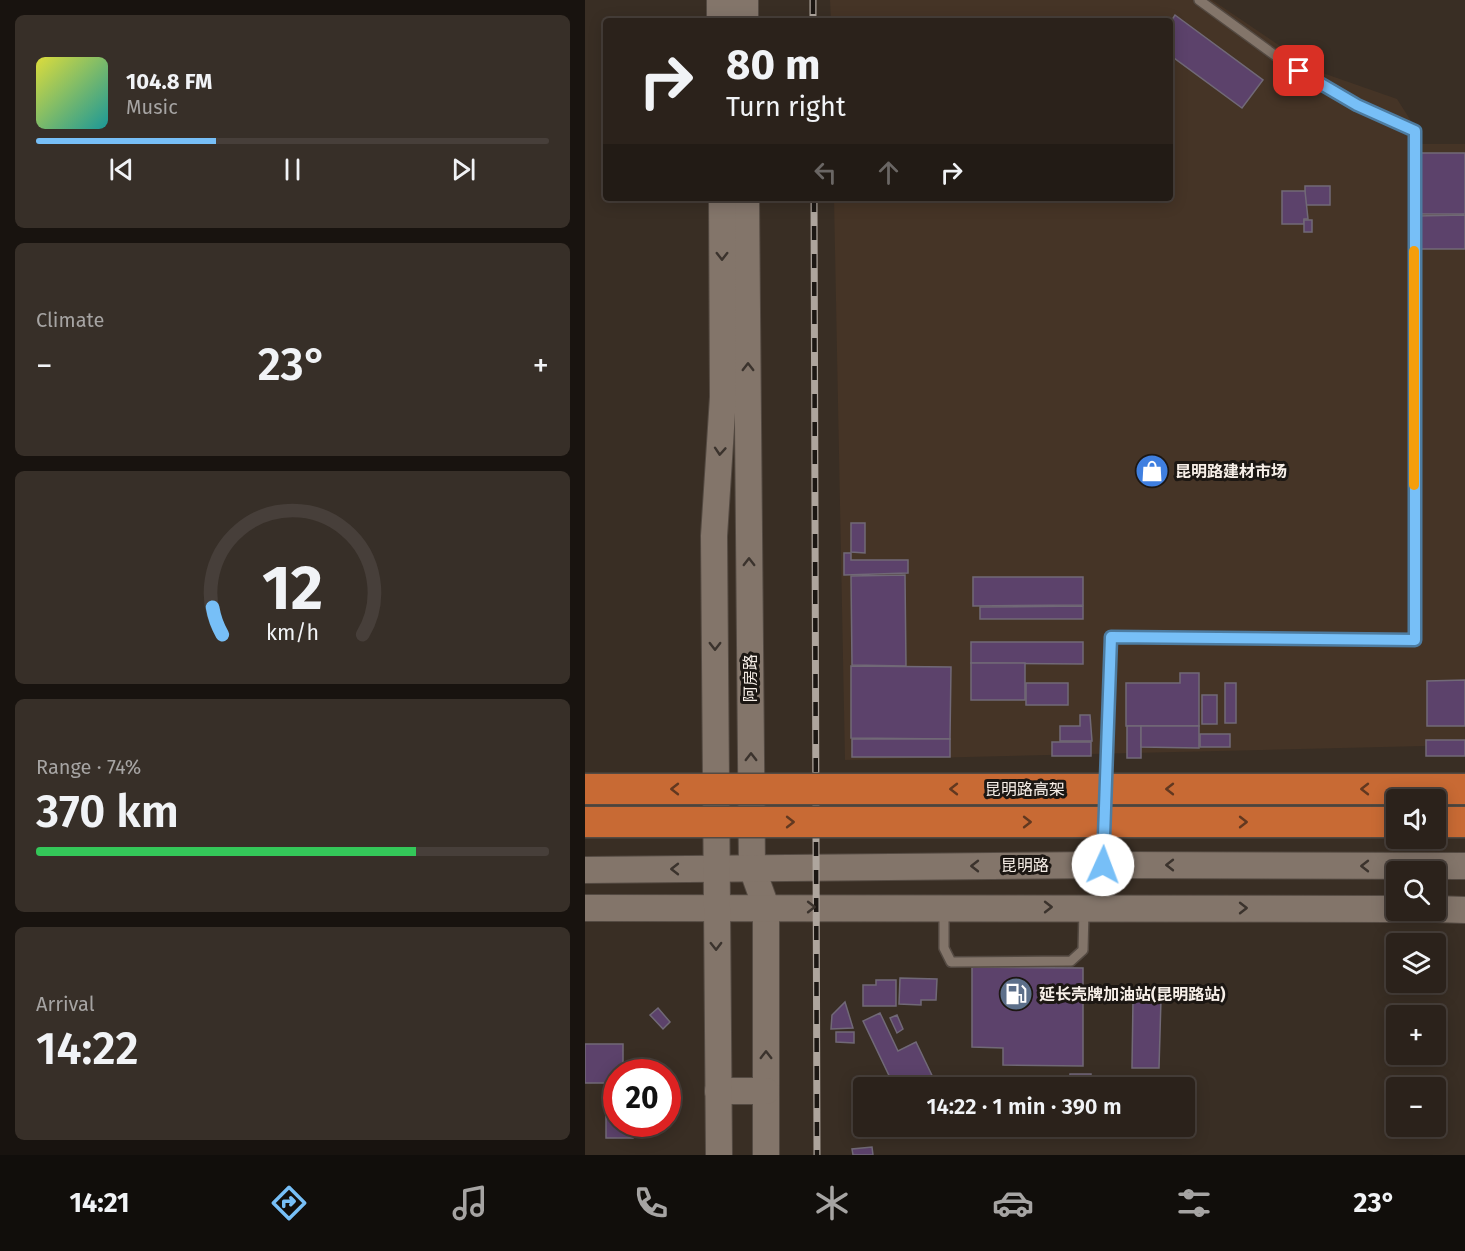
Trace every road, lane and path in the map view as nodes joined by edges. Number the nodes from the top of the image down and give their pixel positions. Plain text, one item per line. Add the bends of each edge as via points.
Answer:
1 (720, 0) edge
2 (745, 0) edge
3 (1199, 0) edge
4 (720, 18) edge
5 (745, 18) edge
6 (721, 201) edge
7 (746, 201) edge
8 (585, 789) edge
9 (1465, 789) edge
10 (585, 822) edge
11 (1386, 822) edge
12 (1446, 822) edge
13 (1465, 822) edge
14 (1103, 865) junction
15 (1465, 866) edge
16 (752, 868) junction
17 (716, 869) junction
18 (585, 870) edge
19 (766, 907) junction
20 (943, 907) junction
21 (1085, 907) junction
22 (585, 909) edge
23 (715, 909) junction
24 (1386, 909) edge
25 (1446, 909) edge
26 (1465, 910) edge
27 (766, 1090) junction
28 (718, 1091) junction
29 (719, 1155) edge
30 (766, 1155) edge

1 - 4 main road
2 - 5 main road
3 - 14 lane via 1280,59 1357,105 1415,131 1415,640 1111,637
6 -> 17 main road via 723,397 714,536
16 -> 7 main road, 阿房路
9 -> 8 highway, 昆明路高架, bridge
10 -> 11 highway, 昆明路高架, bridge
12 - 13 highway
15 -> 14 main road, 昆明路
14 -> 16 main road, 昆明路
16 - 17 main road, 昆明路
16 - 19 main road, 阿房路
17 -> 18 main road, 昆明路
17 - 23 main road
19 -> 20 main road
19 - 23 main road
27 -> 19 main road, 阿房路
20 -> 21 main road
20 - 21 lane via 944,948 951,962 1071,961 1083,950
21 -> 24 main road
22 - 23 main road
23 -> 28 main road
25 - 26 main road
27 - 28 main road
27 - 30 main road, 阿房路
28 - 29 main road

